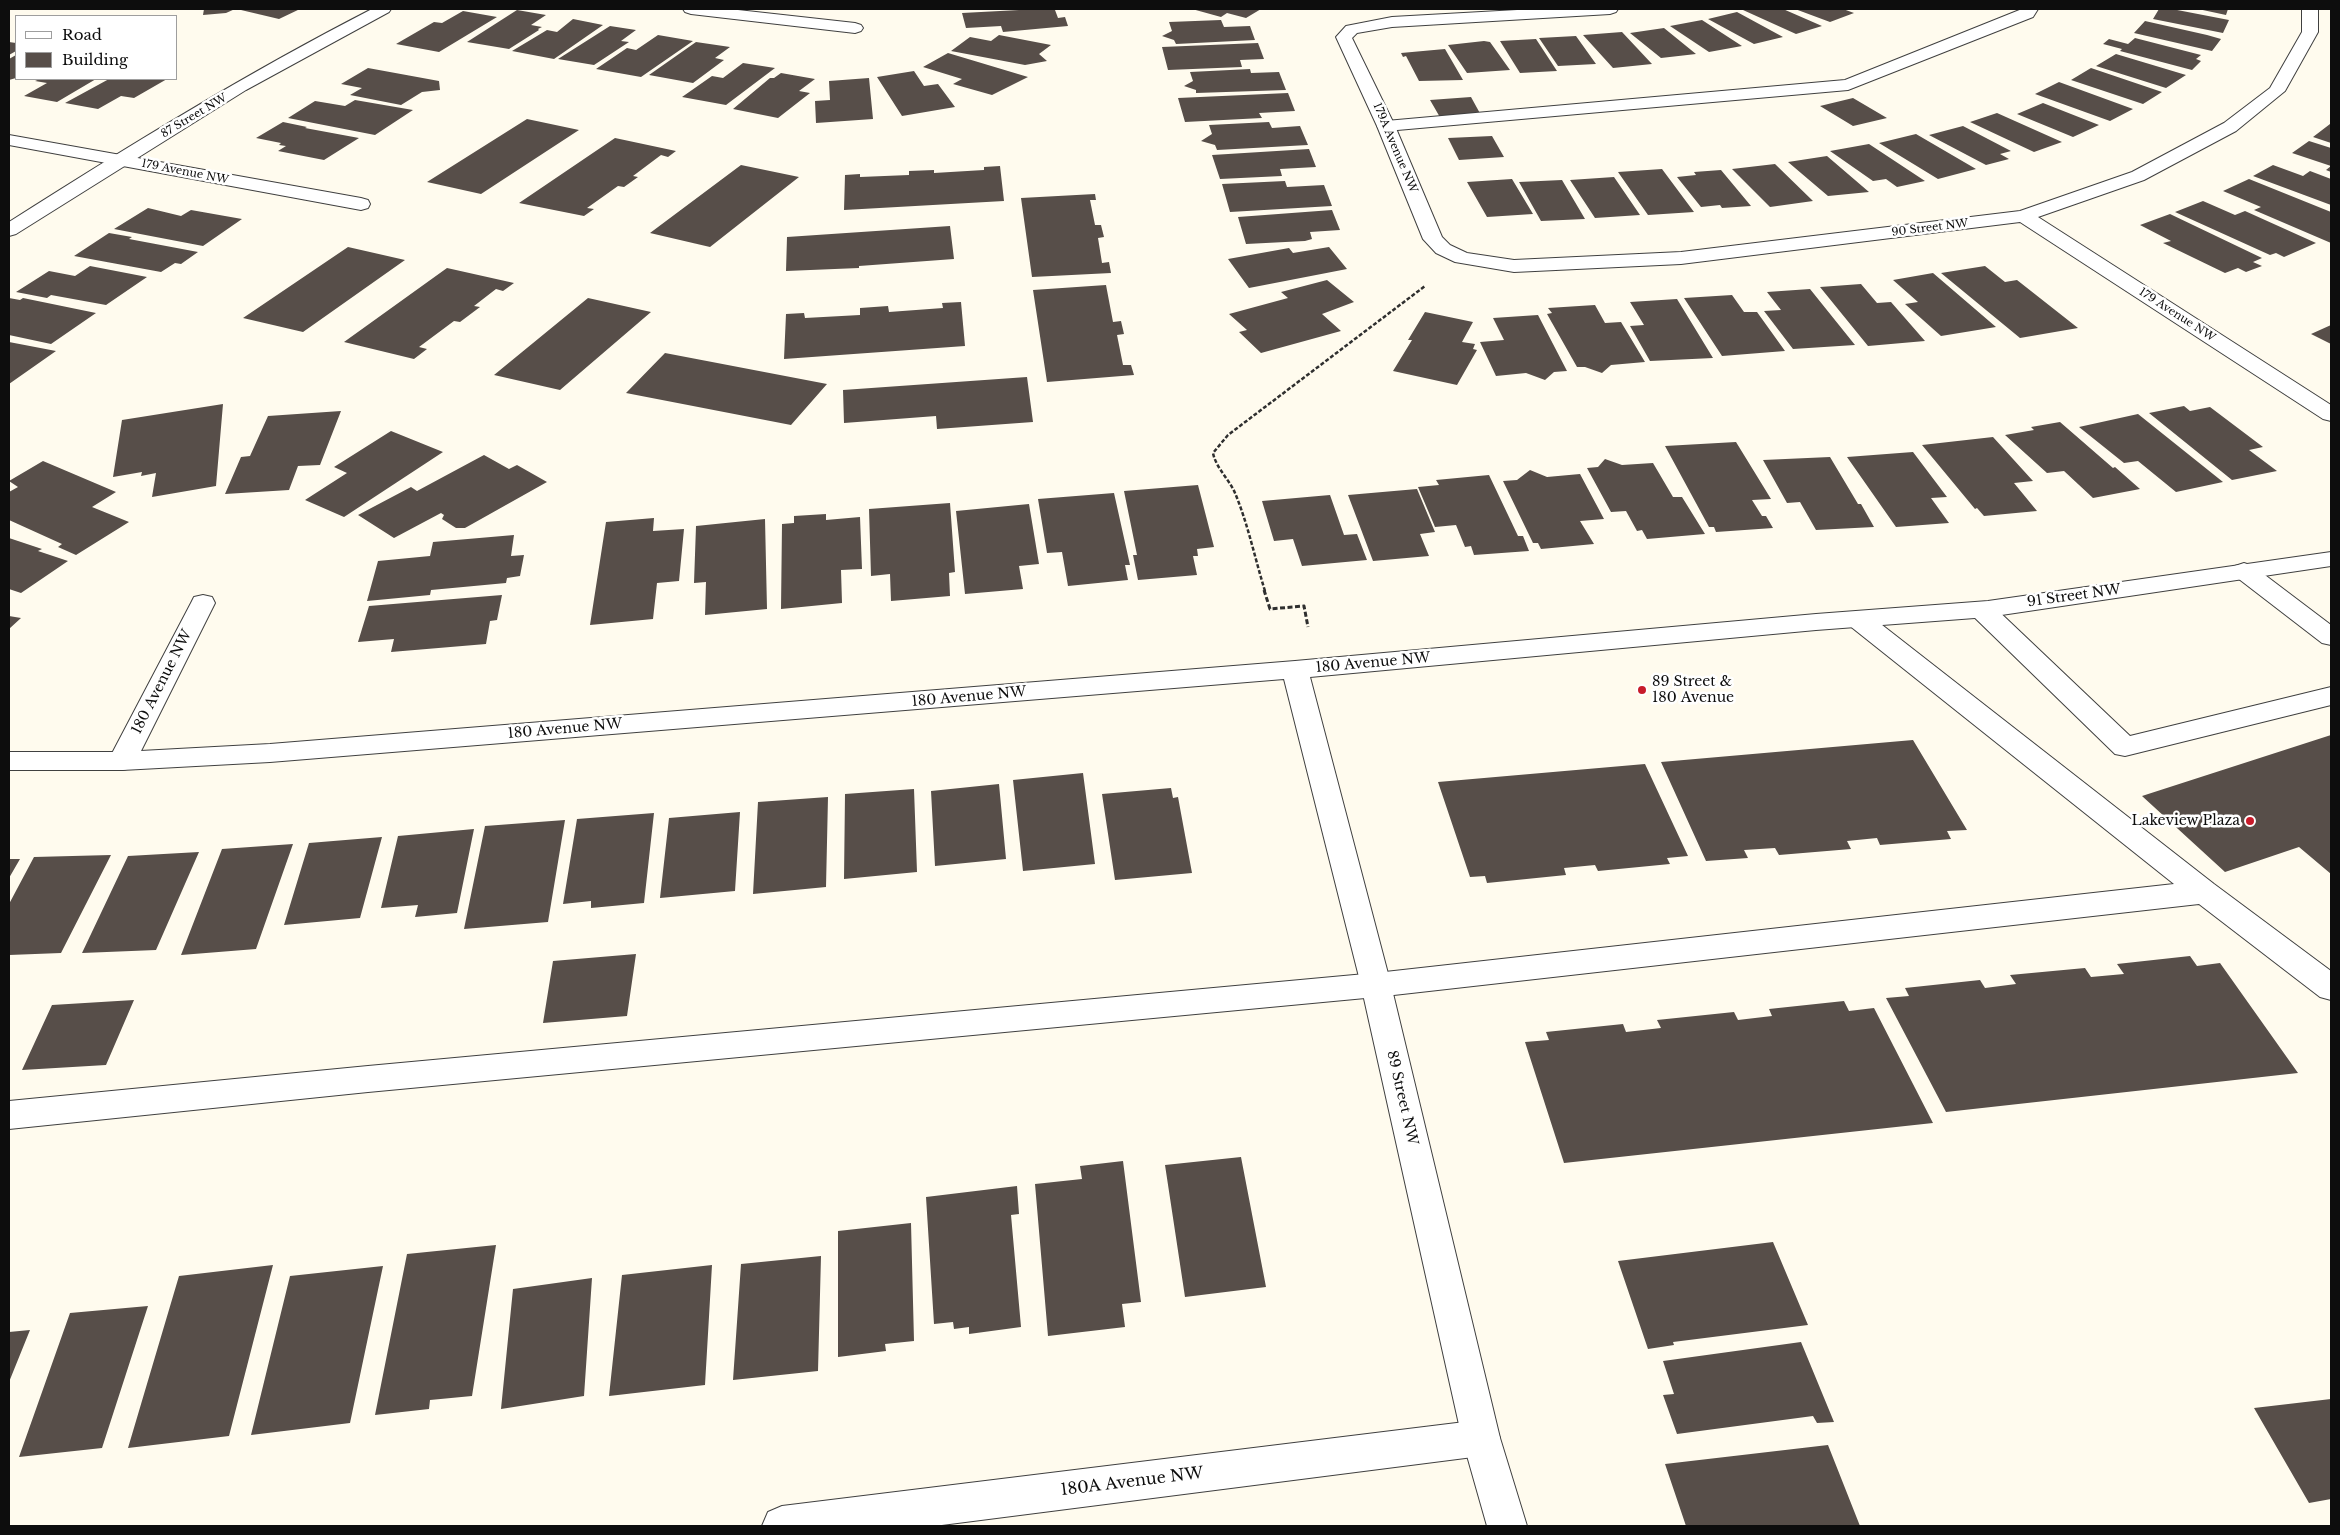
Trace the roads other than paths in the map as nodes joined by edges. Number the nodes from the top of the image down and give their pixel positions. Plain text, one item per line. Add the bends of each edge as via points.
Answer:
1 (383, 9) edge
2 (691, 9) edge
3 (1610, 9) edge
4 (2030, 9) edge
5 (2310, 9) edge
6 (855, 28) dead end
7 (1386, 126) junction
8 (9, 140) edge
9 (120, 160) junction
10 (361, 204) dead end
11 (2023, 216) junction
12 (9, 230) edge
13 (1462, 258) joint
14 (2331, 414) edge
15 (2331, 559) edge
16 (2244, 571) junction
17 (203, 603) dead end
18 (1982, 610) junction
19 (1859, 620) junction
20 (1816, 622) joint
21 (2331, 637) edge
22 (1294, 670) junction
23 (2331, 696) edge
24 (9, 761) edge
25 (122, 761) junction
26 (2204, 892) junction
27 (1376, 985) junction
28 (2331, 988) edge
29 (9, 1115) edge
30 (1481, 1438) junction
31 (782, 1526) edge
32 (1507, 1526) edge

1 - 9 street, 87 Street NW via 319,41
2 - 6 street
3 - 7 street, 179A Avenue NW via 1392,22 1352,29 1344,37
4 - 7 street via 2027,14 1848,85
5 - 11 street, 90 Street NW via 2310,32 2277,90 2230,127 2138,176
7 - 13 street, 179A Avenue NW via 1433,240
8 - 9 street, 179 Avenue NW
9 - 10 street, 179 Avenue NW
9 - 12 street, 87 Street NW
11 - 13 street, 90 Street NW via 1681,258 1514,266
11 - 14 street, 179 Avenue NW
15 - 16 street, 91 Street NW
16 - 18 street, 91 Street NW
16 - 21 street
17 - 25 street, 180 Avenue NW
18 - 19 street, 91 Street NW
18 - 23 street via 2126,747
19 - 20 street, 91 Street NW
19 - 26 street
20 - 22 street, 180 Avenue NW
22 - 25 street, 180 Avenue NW via 270,753
22 - 27 street, 89 Street NW
24 - 25 street, 180 Avenue NW
26 - 27 street
26 - 28 street
27 - 29 street
27 - 30 street, 89 Street NW
30 - 31 street, 180A Avenue NW
30 - 32 street, 89 Street NW

